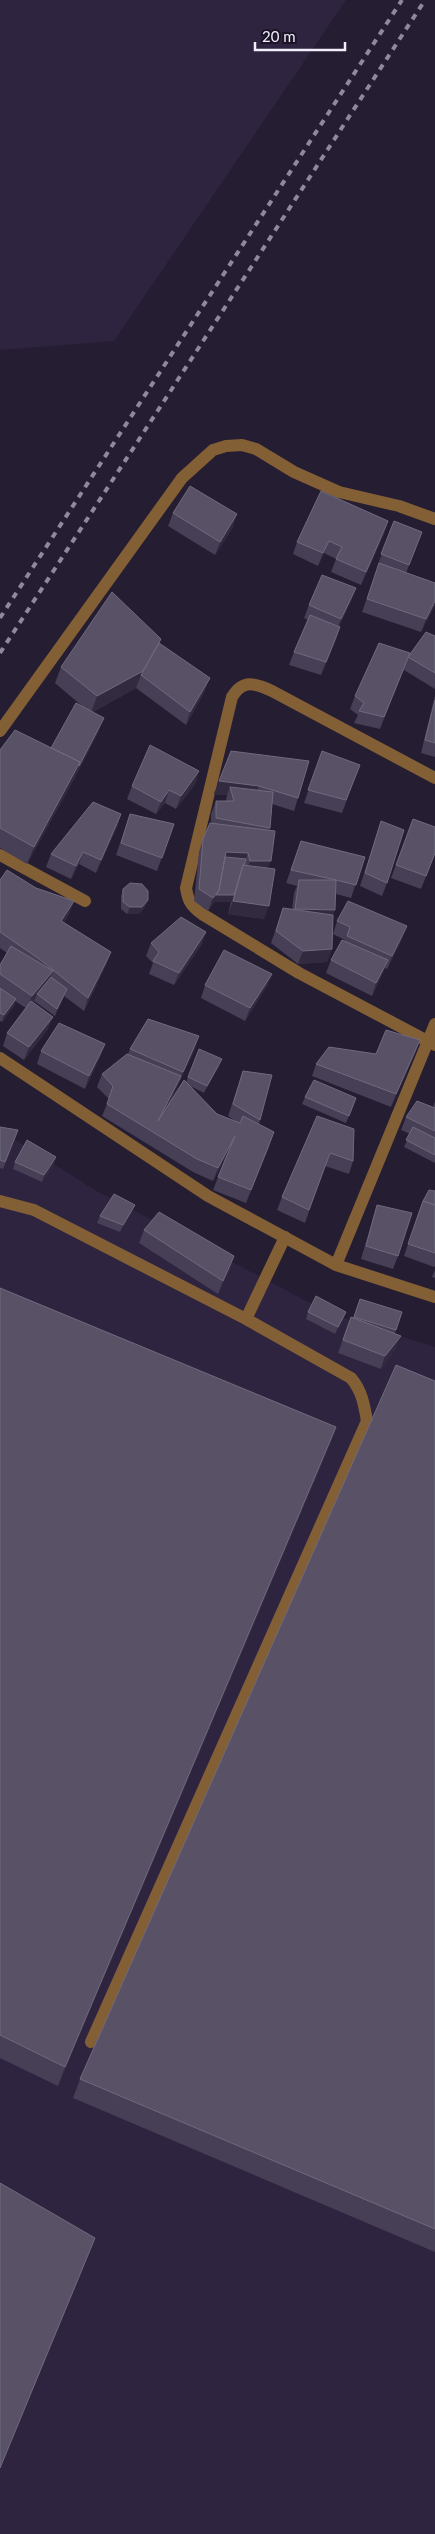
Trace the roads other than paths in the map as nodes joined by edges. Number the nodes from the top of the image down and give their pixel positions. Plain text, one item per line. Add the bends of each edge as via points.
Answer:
1 (435, 519) edge
2 (0, 731) edge
3 (435, 778) edge
4 (0, 855) edge
5 (85, 902) dead end
6 (435, 1024) edge
7 (431, 1043) edge
8 (0, 1058) edge
9 (0, 1201) edge
10 (285, 1237) junction
11 (336, 1265) junction
12 (435, 1297) edge
13 (246, 1319) junction
14 (90, 2042) dead end

1 - 2 street via 399,506 339,492 294,472 256,449 242,445 213,450 182,478
3 - 7 street via 272,691 246,683 236,689 232,697 186,888 192,907 202,914 299,973
4 - 5 street
6 - 7 street
7 - 11 street
8 - 10 street via 177,1177
9 - 13 street via 34,1210
10 - 11 street
10 - 13 street
11 - 12 street
13 - 14 street via 351,1378 364,1400 367,1420

